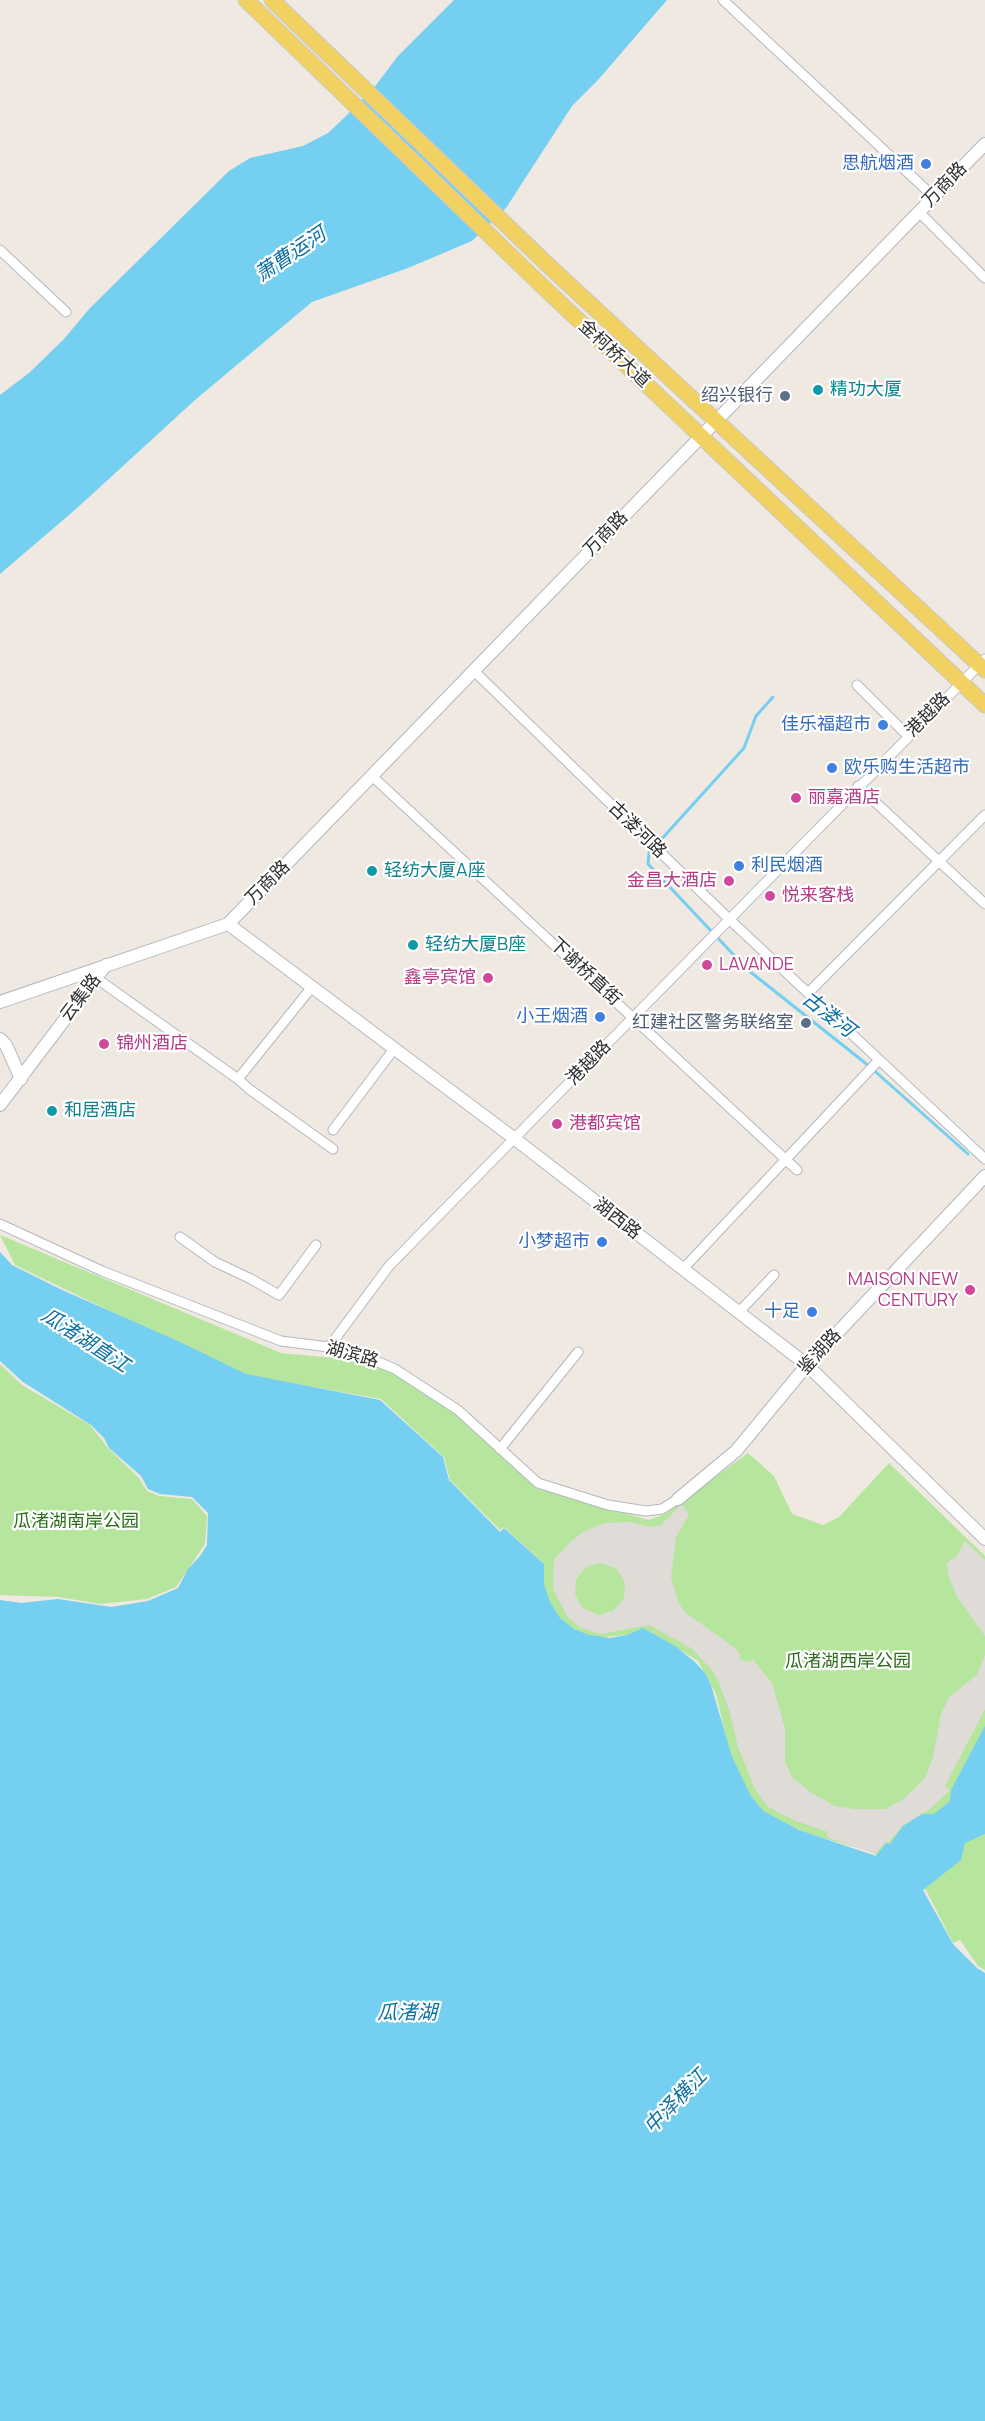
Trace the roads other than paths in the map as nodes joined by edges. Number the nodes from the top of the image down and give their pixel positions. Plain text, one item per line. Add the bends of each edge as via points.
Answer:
1 (246, 0) edge
2 (272, 0) edge
3 (723, 0) edge
4 (985, 144) edge
5 (934, 197) junction
6 (919, 212) junction
7 (0, 250) edge
8 (985, 278) edge
9 (66, 312) dead end
10 (716, 422) junction
11 (701, 436) junction
12 (983, 664) edge
13 (474, 671) junction
14 (961, 683) junction
15 (857, 685) dead end
16 (985, 705) edge
17 (908, 736) junction
18 (372, 776) junction
19 (858, 786) junction
20 (985, 815) edge
21 (940, 860) junction
22 (985, 904) edge
23 (729, 919) junction
24 (228, 924) junction
25 (106, 964) junction
26 (96, 978) junction
27 (312, 987) junction
28 (808, 993) junction
29 (0, 1002) edge
30 (633, 1017) junction
31 (0, 1039) edge
32 (394, 1049) junction
33 (874, 1065) junction
34 (21, 1079) junction
35 (238, 1079) junction
36 (0, 1105) edge
37 (333, 1130) dead end
38 (515, 1139) junction
39 (333, 1149) dead end
40 (785, 1159) junction
41 (985, 1159) edge
42 (797, 1170) dead end
43 (985, 1176) edge
44 (0, 1224) edge
45 (180, 1237) dead end
46 (316, 1245) dead end
47 (683, 1269) junction
48 (774, 1275) dead end
49 (739, 1312) junction
50 (329, 1347) junction
51 (578, 1352) dead end
52 (807, 1365) junction
53 (500, 1449) junction
54 (678, 1499) joint
55 (985, 1539) edge

1 - 11 main road, 金柯桥大道
2 - 10 main road, 金柯桥大道
3 - 5 street
4 - 5 street, 万商路
5 - 6 street, 万商路
6 - 8 street
6 - 10 street, 万商路
7 - 9 street
10 - 11 street, 万商路
10 - 12 main road, 金柯桥大道
11 - 13 street, 万商路
11 - 14 main road, 金柯桥大道
12 - 14 street, 港越路
13 - 18 street, 万商路
13 - 23 street, 古溇河路
14 - 16 main road, 金柯桥大道
14 - 17 street, 港越路
15 - 17 street
17 - 19 street, 港越路
18 - 24 street, 万商路
18 - 30 street, 下谢桥直街
19 - 21 street
19 - 23 street, 港越路
20 - 21 street
21 - 22 street
21 - 28 street
23 - 28 street, 古溇河路
23 - 30 street, 港越路
24 - 25 street, 云集路
24 - 27 street, 湖西路
25 - 26 street, 云集路
25 - 29 street
26 - 34 street, 云集路
26 - 35 street
27 - 32 street, 湖西路
27 - 35 street
28 - 33 street, 古溇河路
30 - 38 street, 港越路
30 - 40 street, 下谢桥直街
31 - 34 street
32 - 37 street
32 - 38 street, 湖西路
33 - 40 street
33 - 41 street, 古溇河路
34 - 36 street, 云集路
35 - 39 street
38 - 47 street, 湖西路
38 - 50 street, 港越路 via 389,1266
40 - 42 street, 下谢桥直街
40 - 47 street
43 - 52 street, 鉴湖路
44 - 50 street, 湖滨路 via 102,1271 281,1341
45 - 46 street via 215,1262 279,1296
47 - 49 street, 湖西路
48 - 49 street
49 - 52 street, 湖西路
50 - 53 street, 湖滨路 via 395,1369 458,1410
51 - 53 street
52 - 54 street, 鉴湖路 via 736,1450
52 - 55 street, 湖西路
53 - 54 street, 湖滨路 via 538,1483 608,1505 646,1511 662,1509

